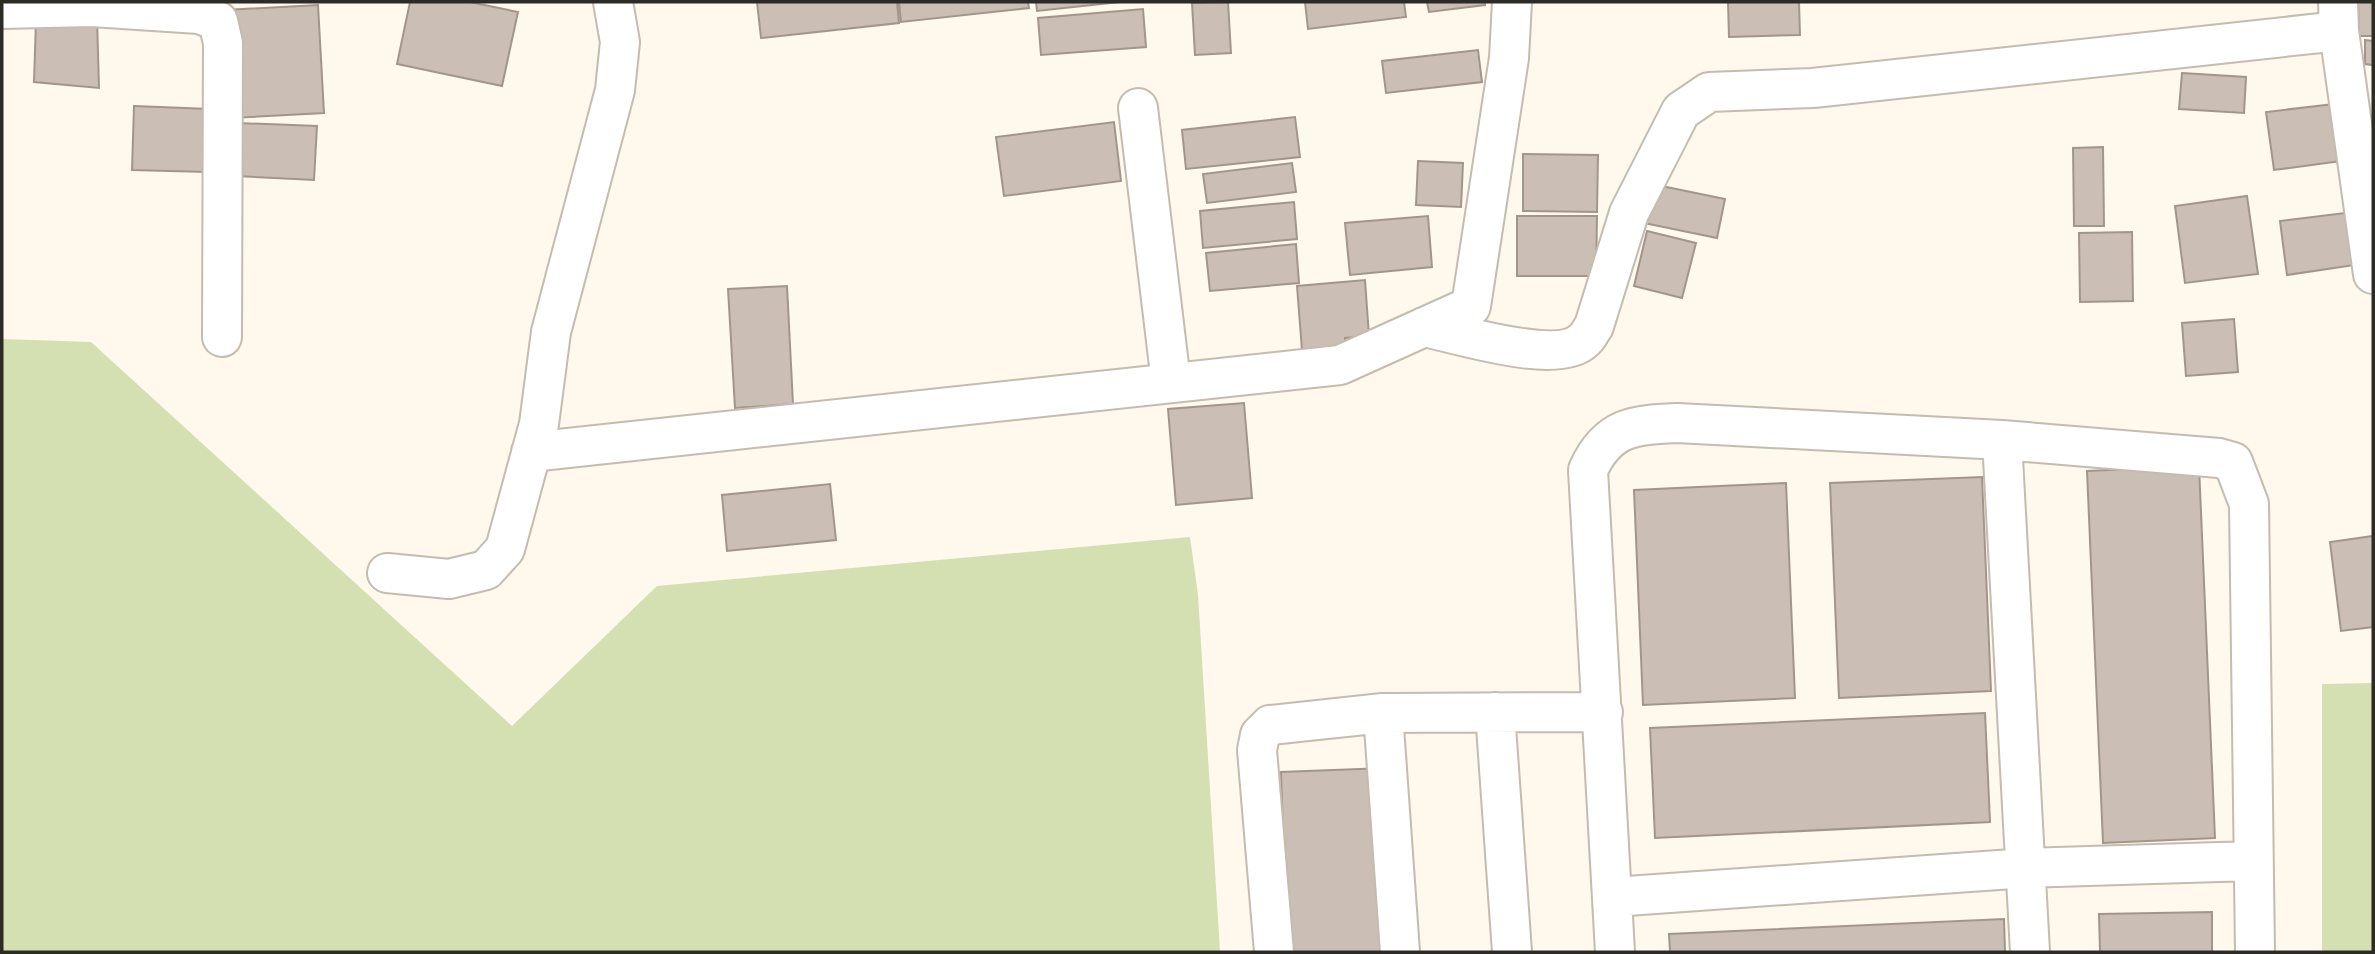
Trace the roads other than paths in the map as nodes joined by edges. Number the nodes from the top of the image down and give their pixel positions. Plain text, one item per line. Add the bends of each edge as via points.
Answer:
1 (613, 2) edge
2 (1512, 2) edge
3 (2, 9) edge
4 (2339, 16) edge
5 (1138, 108) dead end
6 (2373, 274) edge
7 (1424, 327) junction
8 (222, 337) dead end
9 (1171, 382) junction
10 (2002, 440) junction
11 (531, 452) junction
12 (387, 573) dead end
13 (1495, 712) junction
14 (1603, 712) junction
15 (1383, 713) junction
16 (2252, 861) junction
17 (2027, 868) junction
18 (1613, 897) junction
19 (1274, 952) edge
20 (1400, 952) edge
21 (1512, 952) edge
22 (1615, 952) edge
23 (2030, 952) edge
24 (2255, 952) edge

1 - 11 street via 620,42 615,90 551,332
2 - 7 street via 1509,58 1471,306
3 - 8 street via 92,7 199,14 218,21 223,43
4 - 6 street
4 - 7 street via 1813,88 1709,92 1681,111 1629,213 1594,326 1584,341 1537,351
5 - 9 street
7 - 9 street via 1340,365
9 - 11 street
10 - 14 street via 1677,423 1634,425 1612,436 1588,470
10 - 16 street via 2233,462 2249,504
10 - 17 street
11 - 12 street via 505,548 486,570 449,579
13 - 14 street
13 - 15 street
13 - 21 street
14 - 18 street
15 - 19 street via 1270,725 1260,735 1257,750
15 - 20 street
16 - 17 street
16 - 24 street
17 - 18 street
17 - 23 street
18 - 22 street

